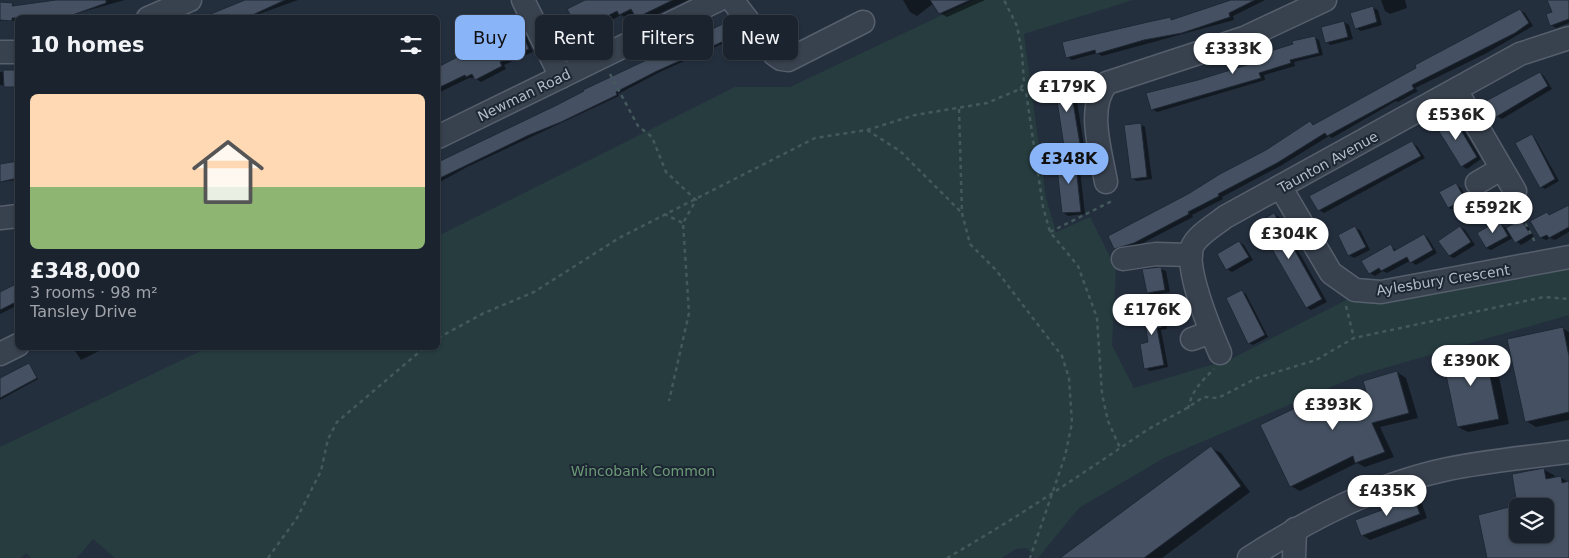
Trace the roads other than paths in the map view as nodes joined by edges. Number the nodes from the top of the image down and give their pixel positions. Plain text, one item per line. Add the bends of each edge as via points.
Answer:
1 (190, 0) edge
2 (523, 0) edge
3 (718, 0) edge
4 (732, 0) edge
5 (1325, 0) edge
6 (155, 15) edge
7 (863, 22) dead end
8 (1569, 38) edge
9 (0, 52) edge
10 (15, 52) edge
11 (561, 77) junction
12 (1456, 90) junction
13 (440, 136) edge
14 (1501, 168) junction
15 (1106, 182) road end
16 (1477, 183) dead end
17 (1281, 188) junction
18 (1515, 191) road end
19 (15, 216) edge
20 (0, 218) edge
21 (1191, 255) junction
22 (1569, 257) edge
23 (1123, 259) dead end
24 (15, 346) edge
25 (1220, 353) road end
26 (0, 354) edge
27 (1569, 452) edge
28 (1295, 529) junction
29 (1249, 558) edge
30 (1294, 558) edge

1 - 6 street
2 - 11 street
3 - 11 street, Newman Road
4 - 7 street via 781,59 788,60
5 - 15 street via 1244,38 1107,83 1100,91 1095,109
8 - 12 street, Taunton Avenue via 1520,54
9 - 10 street
11 - 13 street, Newman Road
12 - 14 street
12 - 17 street, Taunton Avenue
14 - 16 street
14 - 18 street
17 - 21 street, Taunton Avenue via 1225,217 1200,238
17 - 22 street, Aylesbury Crescent via 1331,273 1355,290 1381,292
19 - 20 street
21 - 23 street via 1156,254
21 - 25 street via 1202,336
24 - 26 street
27 - 28 street via 1446,470 1411,479 1366,494
28 - 29 street
28 - 30 street

